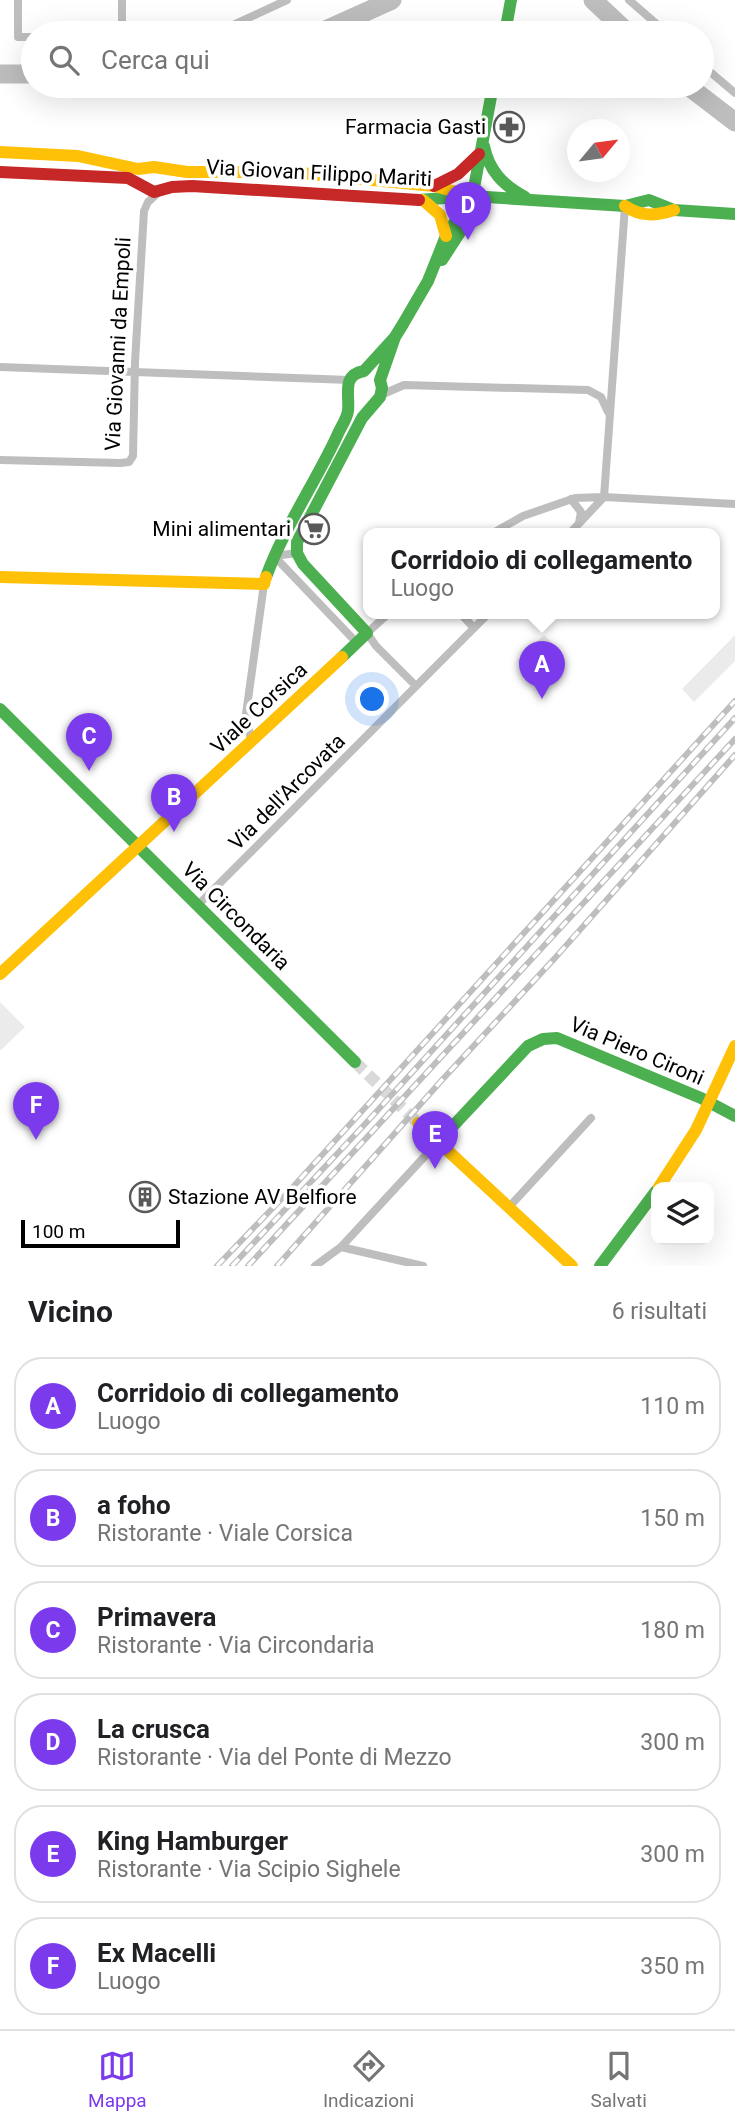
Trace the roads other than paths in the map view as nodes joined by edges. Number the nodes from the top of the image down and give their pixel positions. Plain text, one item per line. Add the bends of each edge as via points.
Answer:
1 (18, 0) edge
2 (122, 0) edge
3 (287, 0) edge
4 (512, 0) edge
5 (629, 0) edge
6 (122, 21) edge
7 (242, 21) edge
8 (508, 21) edge
9 (653, 21) edge
10 (21, 37) edge
11 (714, 75) edge
12 (735, 93) edge
13 (491, 98) edge
14 (483, 136) junction
15 (0, 152) edge
16 (479, 154) junction
17 (157, 168) junction
18 (0, 172) edge
19 (145, 187) junction
20 (434, 187) junction
21 (163, 190) junction
22 (471, 196) junction
23 (528, 199) junction
24 (423, 200) junction
25 (625, 206) junction
26 (735, 214) edge
27 (446, 236) junction
28 (428, 281) junction
29 (395, 337) junction
30 (0, 367) edge
31 (364, 371) junction
32 (135, 372) junction
33 (349, 380) junction
34 (380, 380) junction
35 (381, 395) junction
36 (348, 397) junction
37 (370, 406) junction
38 (610, 419) junction
39 (0, 460) edge
40 (604, 496) junction
41 (571, 499) junction
42 (735, 504) edge
43 (579, 523) junction
44 (501, 528) edge
45 (574, 528) edge
46 (297, 553) junction
47 (274, 556) junction
48 (0, 577) edge
49 (264, 584) junction
50 (382, 619) edge
51 (466, 619) edge
52 (483, 619) edge
53 (474, 628) junction
54 (367, 633) junction
55 (357, 643) junction
56 (416, 686) junction
57 (0, 709) edge
58 (251, 741) junction
59 (138, 846) junction
60 (198, 905) junction
61 (0, 974) edge
62 (735, 1046) edge
63 (355, 1062) tunnel mouth
64 (710, 1102) junction
65 (735, 1116) edge
66 (591, 1118) dead end
67 (418, 1123) tunnel mouth
68 (438, 1142) junction
69 (662, 1182) edge
70 (651, 1197) edge
71 (509, 1208) junction
72 (341, 1247) junction
73 (316, 1266) edge
74 (421, 1266) edge
75 (572, 1266) edge
76 (600, 1266) edge

1 - 10 street
2 - 6 street
3 - 7 street
4 - 8 street
5 - 9 street
11 - 12 street
13 - 14 street
14 - 16 street
14 - 23 street via 495,175
15 - 17 street, Via Giovan Filippo Mariti via 78,156 138,169
16 - 20 street via 458,174
16 - 22 street
17 - 19 street via 144,175
17 - 20 street, Via Giovan Filippo Mariti via 290,172
17 - 21 street via 168,179
18 - 19 street, Via Giovan Filippo Mariti via 128,178
19 - 21 street, Via Giovan Filippo Mariti via 152,192
20 - 22 street, Via Giovan Filippo Mariti
21 - 24 street, Via Giovan Filippo Mariti via 192,186
21 - 32 street, Via Giovanni da Empoli via 144,211
22 - 23 street, Via Giovan Filippo Mariti
22 - 24 street, Via Giovan Filippo Mariti
22 - 27 street
22 - 28 street via 464,228
23 - 25 street, Via Giovan Filippo Mariti
24 - 27 street via 440,214
25 - 26 street, Via Giovan Filippo Mariti via 649,200 674,210
25 - 38 street
27 - 28 street
28 - 29 street
29 - 31 street
29 - 34 street
30 - 32 street
31 - 33 street
31 - 34 street
32 - 33 street
32 - 39 street, Via Giovanni da Empoli via 133,456 129,462
33 - 36 street
34 - 35 street
35 - 37 street
35 - 38 street via 404,385 588,390 604,400
36 - 37 street via 358,406
36 - 47 street via 348,411 320,473
37 - 46 street via 299,534
38 - 40 street
40 - 41 street
40 - 42 street
40 - 43 street
41 - 43 street via 581,512
41 - 44 street
43 - 45 street
46 - 47 street
46 - 54 street
47 - 49 street
47 - 55 street
48 - 49 street
49 - 58 street via 246,713
50 - 54 street, Viale Corsica
51 - 53 street
52 - 53 street, Via dell'Arcovata
53 - 56 street, Via dell'Arcovata
54 - 55 street, Viale Corsica
54 - 56 street
55 - 58 street, Viale Corsica
56 - 60 street, Via dell'Arcovata
57 - 59 street, Via Circondaria
58 - 59 street, Viale Corsica
59 - 60 street, Via Circondaria
59 - 61 street, Viale Corsica
60 - 63 street, Via Circondaria
62 - 64 street
64 - 65 street, Via Piero Cironi
64 - 68 street, Via Piero Cironi via 549,1037 528,1046
64 - 69 street
66 - 71 street
67 - 68 street
68 - 71 street
68 - 72 street
70 - 76 street
71 - 75 street
72 - 73 street
72 - 74 street

